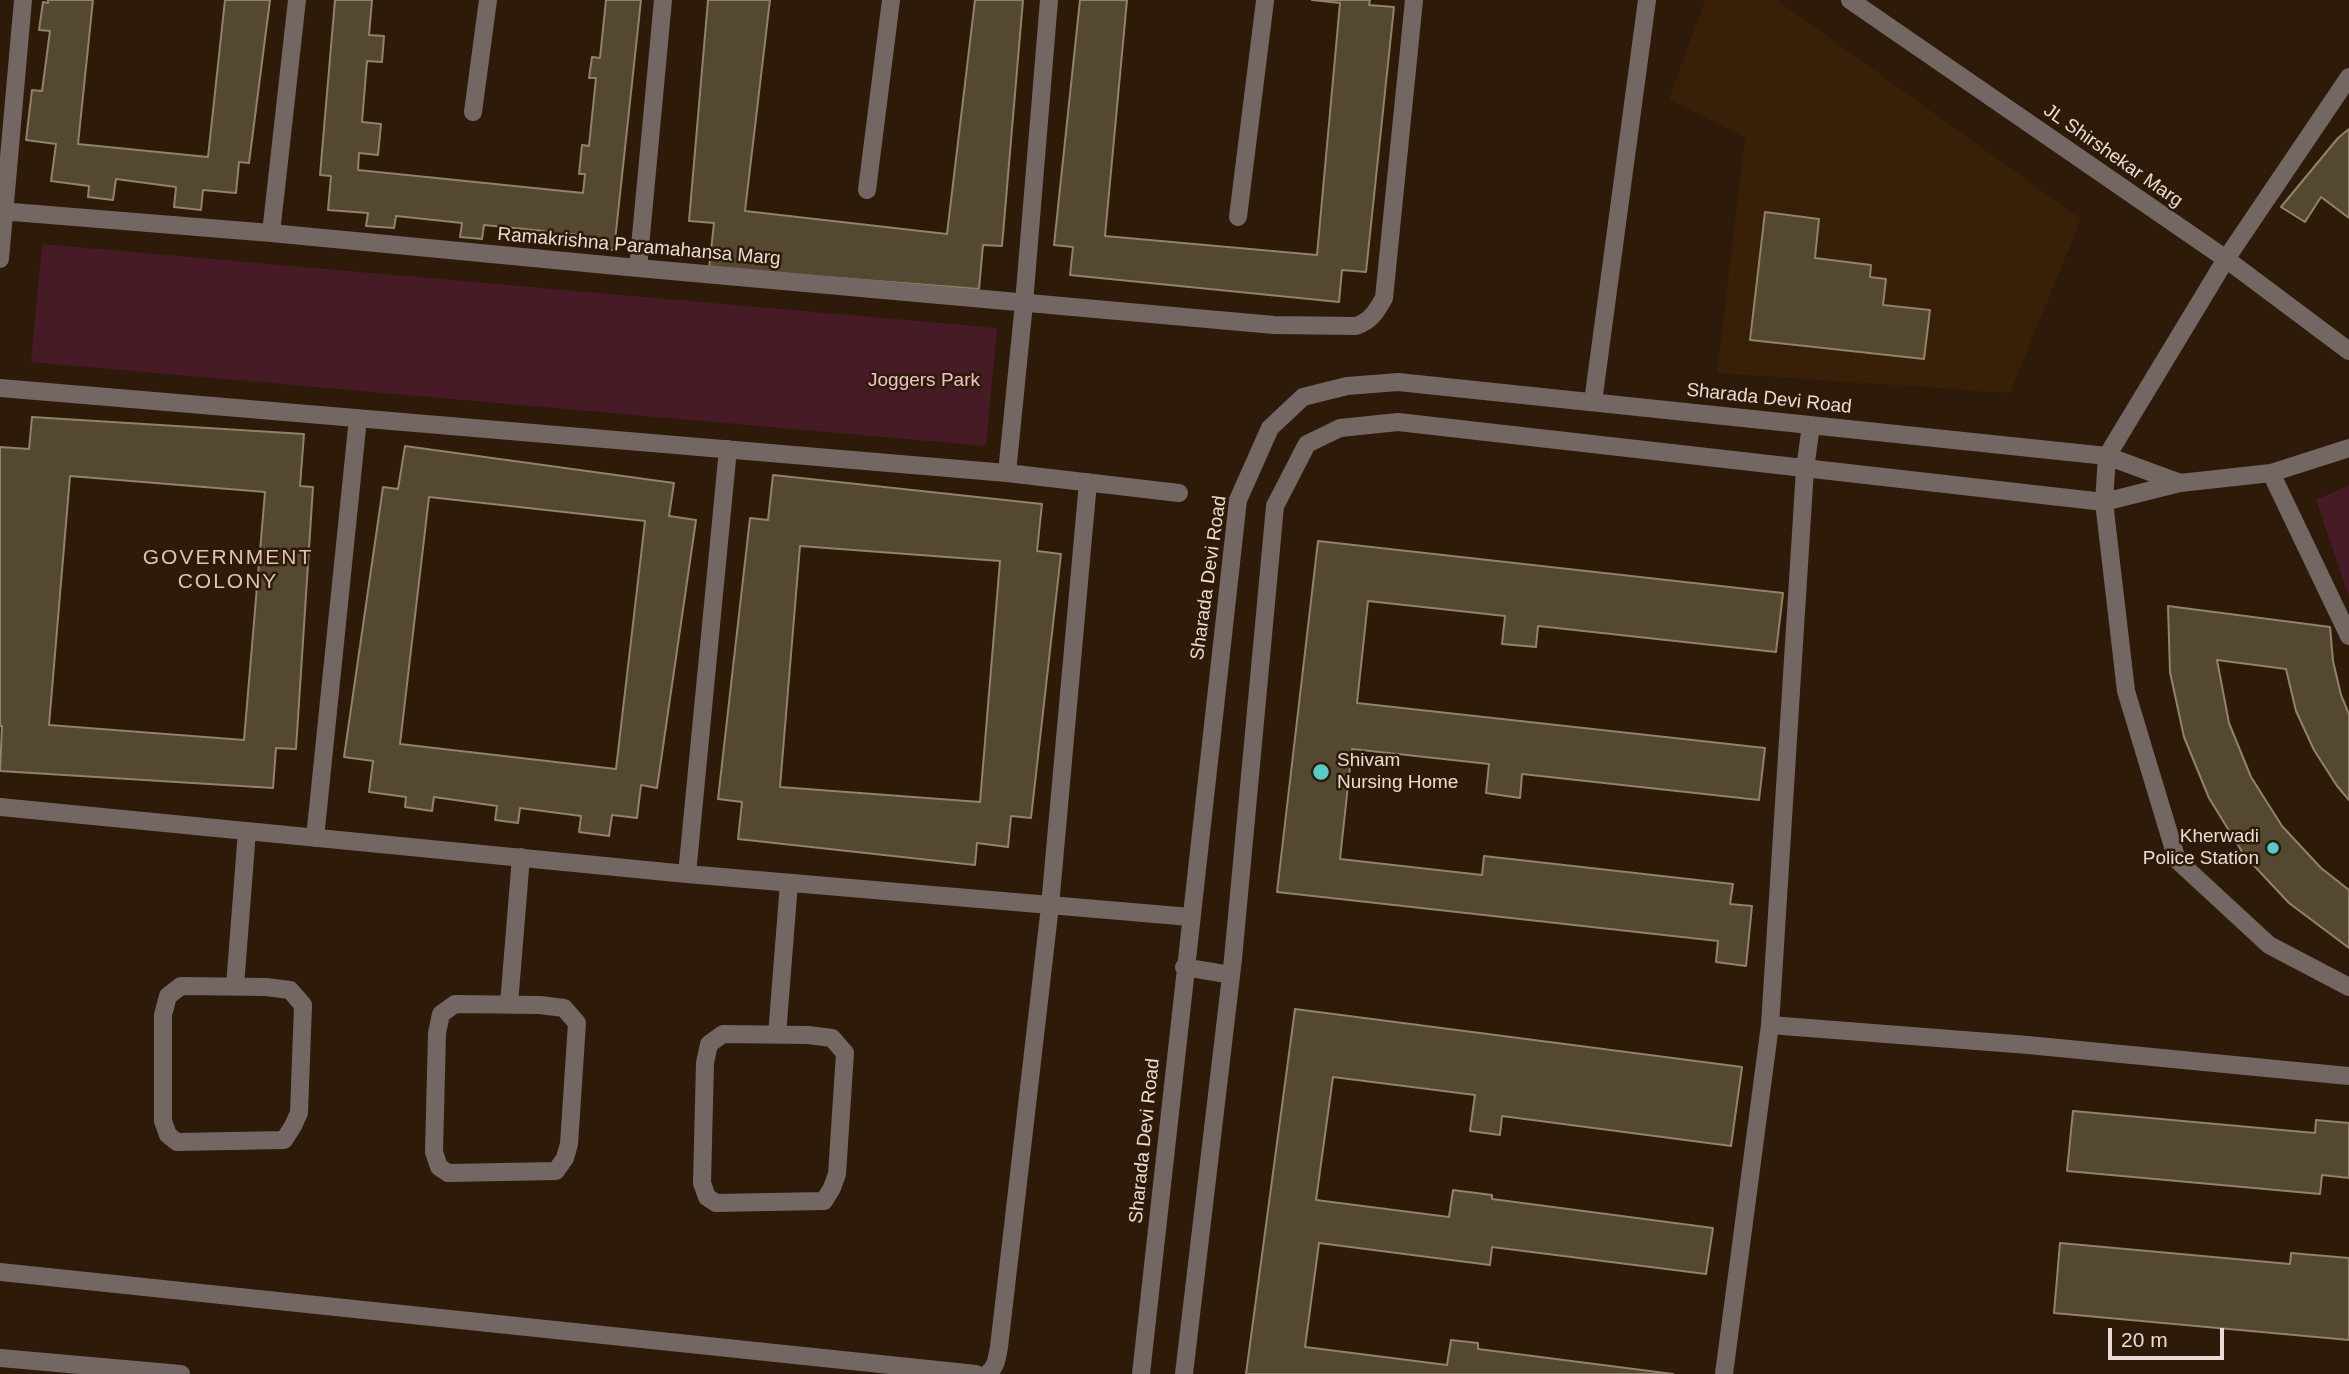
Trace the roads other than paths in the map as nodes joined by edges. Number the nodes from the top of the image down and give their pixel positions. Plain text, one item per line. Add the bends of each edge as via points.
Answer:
1 (23, 0) edge
2 (297, 0) edge
3 (488, 0) edge
4 (663, 0) edge
5 (891, 0) edge
6 (1049, 0) edge
7 (1414, 0) edge
8 (1647, 0) edge
9 (1850, 0) edge
10 (1265, 1) edge
11 (2349, 77) edge
12 (473, 112) dead end
13 (867, 190) dead end
14 (2, 211) edge
15 (1238, 217) dead end
16 (271, 233) junction
17 (0, 259) edge
18 (2226, 259) junction
19 (638, 268) junction
20 (1024, 303) junction
21 (2349, 351) edge
22 (0, 388) edge
23 (1593, 402) junction
24 (358, 418) junction
25 (1811, 425) junction
26 (2349, 448) edge
27 (728, 449) junction
28 (2107, 456) junction
29 (1805, 469) junction
30 (1007, 473) junction
31 (2271, 473) junction
32 (1088, 482) junction
33 (2180, 483) junction
34 (1179, 493) dead end
35 (2104, 502) junction
36 (2349, 636) edge
37 (0, 807) edge
38 (247, 831) junction
39 (315, 838) junction
40 (522, 858) junction
41 (687, 874) junction
42 (789, 883) junction
43 (1050, 906) junction
44 (1190, 917) junction
45 (1184, 967) junction
46 (1231, 975) junction
47 (235, 986) junction
48 (2349, 987) edge
49 (509, 1004) junction
50 (1770, 1025) junction
51 (777, 1034) junction
52 (2349, 1076) edge
53 (0, 1272) edge
54 (0, 1358) edge
55 (181, 1374) edge
56 (976, 1374) edge
57 (987, 1374) edge
58 (1141, 1374) edge
59 (1184, 1374) edge
60 (1724, 1374) edge

1 - 14 street
2 - 16 street
3 - 12 street
4 - 19 street
5 - 13 street
6 - 20 street
7 - 20 street, Ramakrishna Paramahansa Marg via 1384,298 1367,322 1356,326 1274,325
8 - 23 street
9 - 18 street, JL Shirshekar Marg
10 - 15 street
11 - 18 street
14 - 16 street, Ramakrishna Paramahansa Marg
14 - 17 street
16 - 19 street, Ramakrishna Paramahansa Marg
18 - 21 street, JL Shirshekar Marg
18 - 28 street
19 - 20 street, Ramakrishna Paramahansa Marg
20 - 30 street
22 - 24 street
23 - 25 street, Sharada Devi Road
23 - 44 street, Sharada Devi Road via 1398,382 1347,386 1303,397 1270,428 1238,500
24 - 27 street
24 - 39 street
25 - 28 street, Sharada Devi Road
25 - 29 street
26 - 31 street, Sharada Devi Road
27 - 30 street
27 - 41 street
28 - 33 street, Sharada Devi Road
28 - 35 street
29 - 35 street, Sharada Devi Road
29 - 46 street, Sharada Devi Road via 1398,422 1340,428 1307,444 1275,506
29 - 50 street
30 - 32 street
31 - 33 street, Sharada Devi Road
31 - 36 street
32 - 34 street
32 - 43 street
33 - 35 street, Sharada Devi Road
35 - 48 street via 2126,691 2177,860 2269,945
37 - 38 street
38 - 39 street
38 - 47 street
39 - 40 street
40 - 41 street
40 - 49 street
41 - 42 street
42 - 43 street
42 - 51 street
43 - 44 street
43 - 57 street via 997,1362
44 - 45 street, Sharada Devi Road
45 - 46 street
45 - 58 street, Sharada Devi Road
46 - 59 street, Sharada Devi Road
47 - 47 street via 290,990 303,1005 299,1113 284,1140 177,1142 168,1135 163,1121 167,996 181,986
49 - 49 street via 564,1008 577,1023 565,1158 556,1171 448,1173 439,1167 434,1152 441,1014 455,1004
50 - 52 street
50 - 60 street
51 - 51 street via 832,1038 845,1053 835,1181 824,1201 716,1203 707,1197 702,1182 709,1044 723,1034
53 - 56 street
54 - 55 street

